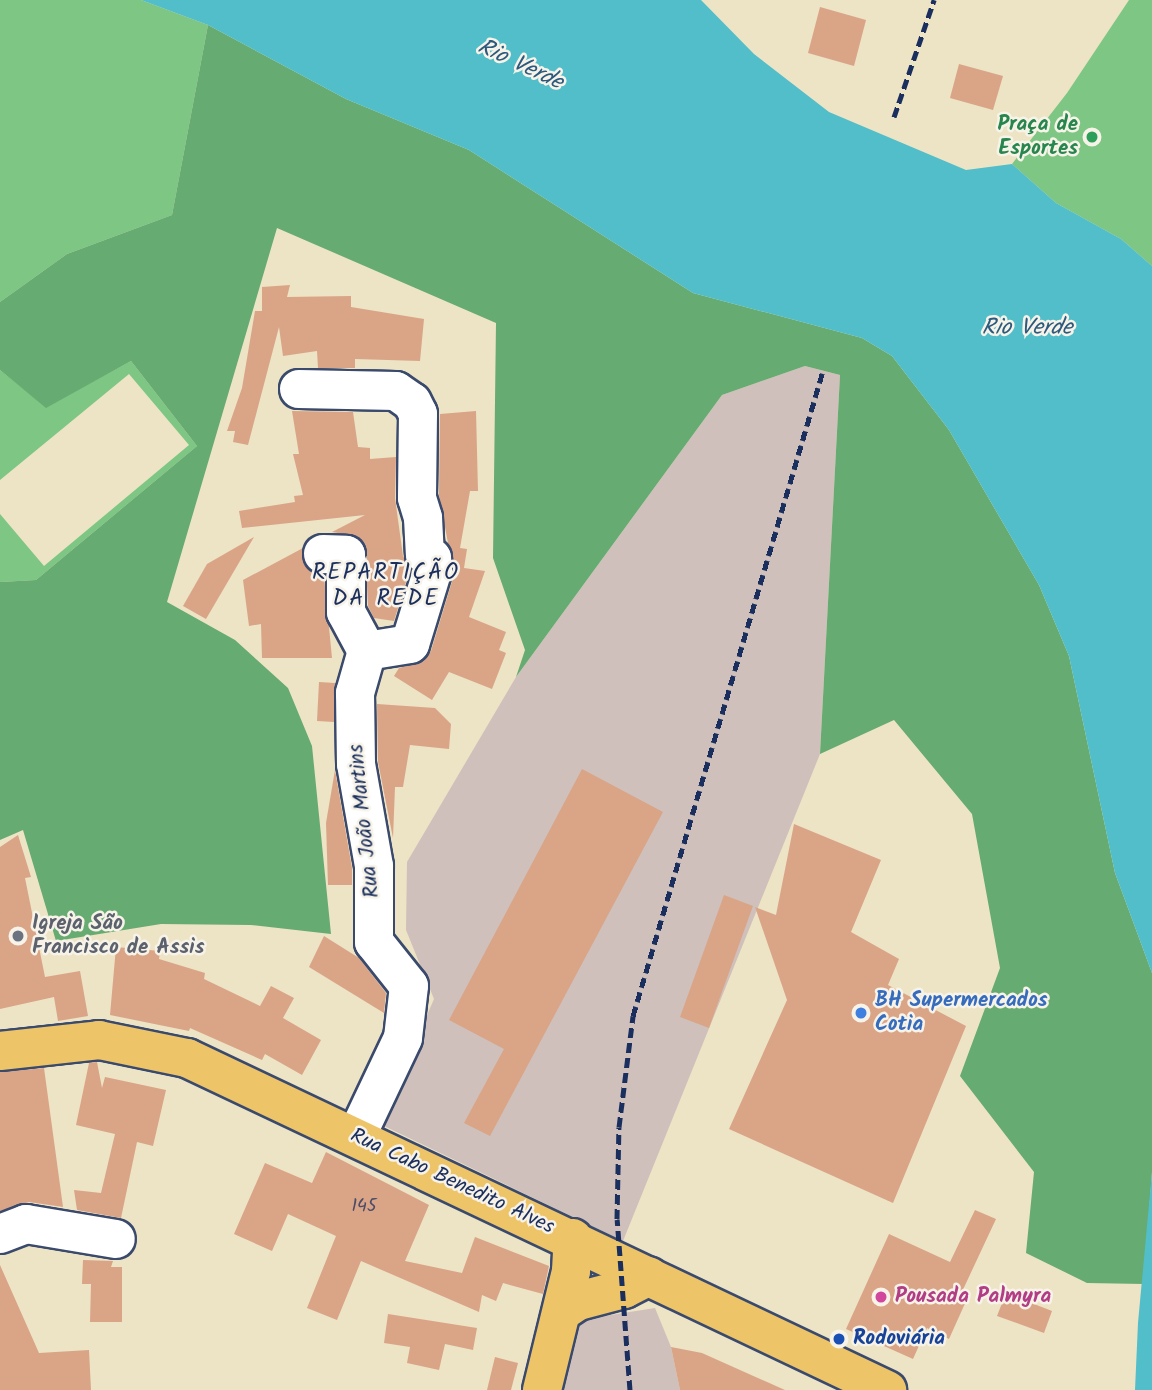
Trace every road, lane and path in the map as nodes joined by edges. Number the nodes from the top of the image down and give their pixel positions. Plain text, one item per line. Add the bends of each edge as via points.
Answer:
1 (299, 389) dead end
2 (323, 554) dead end
3 (367, 651) junction
4 (0, 1051) edge
5 (356, 1137) junction
6 (0, 1234) edge
7 (116, 1239) dead end
8 (583, 1243) junction
9 (649, 1276) junction
10 (601, 1295) junction
11 (563, 1311) junction
12 (542, 1390) edge
13 (887, 1390) edge

1 - 3 street via 396,391 412,402 418,414 417,498 425,554 432,558 433,569 410,644
2 - 3 street via 346,555 346,612
3 - 5 street, Rua João Martins via 355,693 356,764 374,866 374,942 409,986 403,1038
4 - 5 main road, Rua Cabo Benedito Alves via 99,1040 187,1058
5 - 8 main road, Rua Cabo Benedito Alves
6 - 7 street via 26,1224
8 - 9 main road, Rua Cabo Benedito Alves
8 - 10 main road
8 - 11 main road
9 - 10 main road
9 - 13 main road, Rua Cabo Benedito Alves
10 - 11 main road
11 - 12 main road

